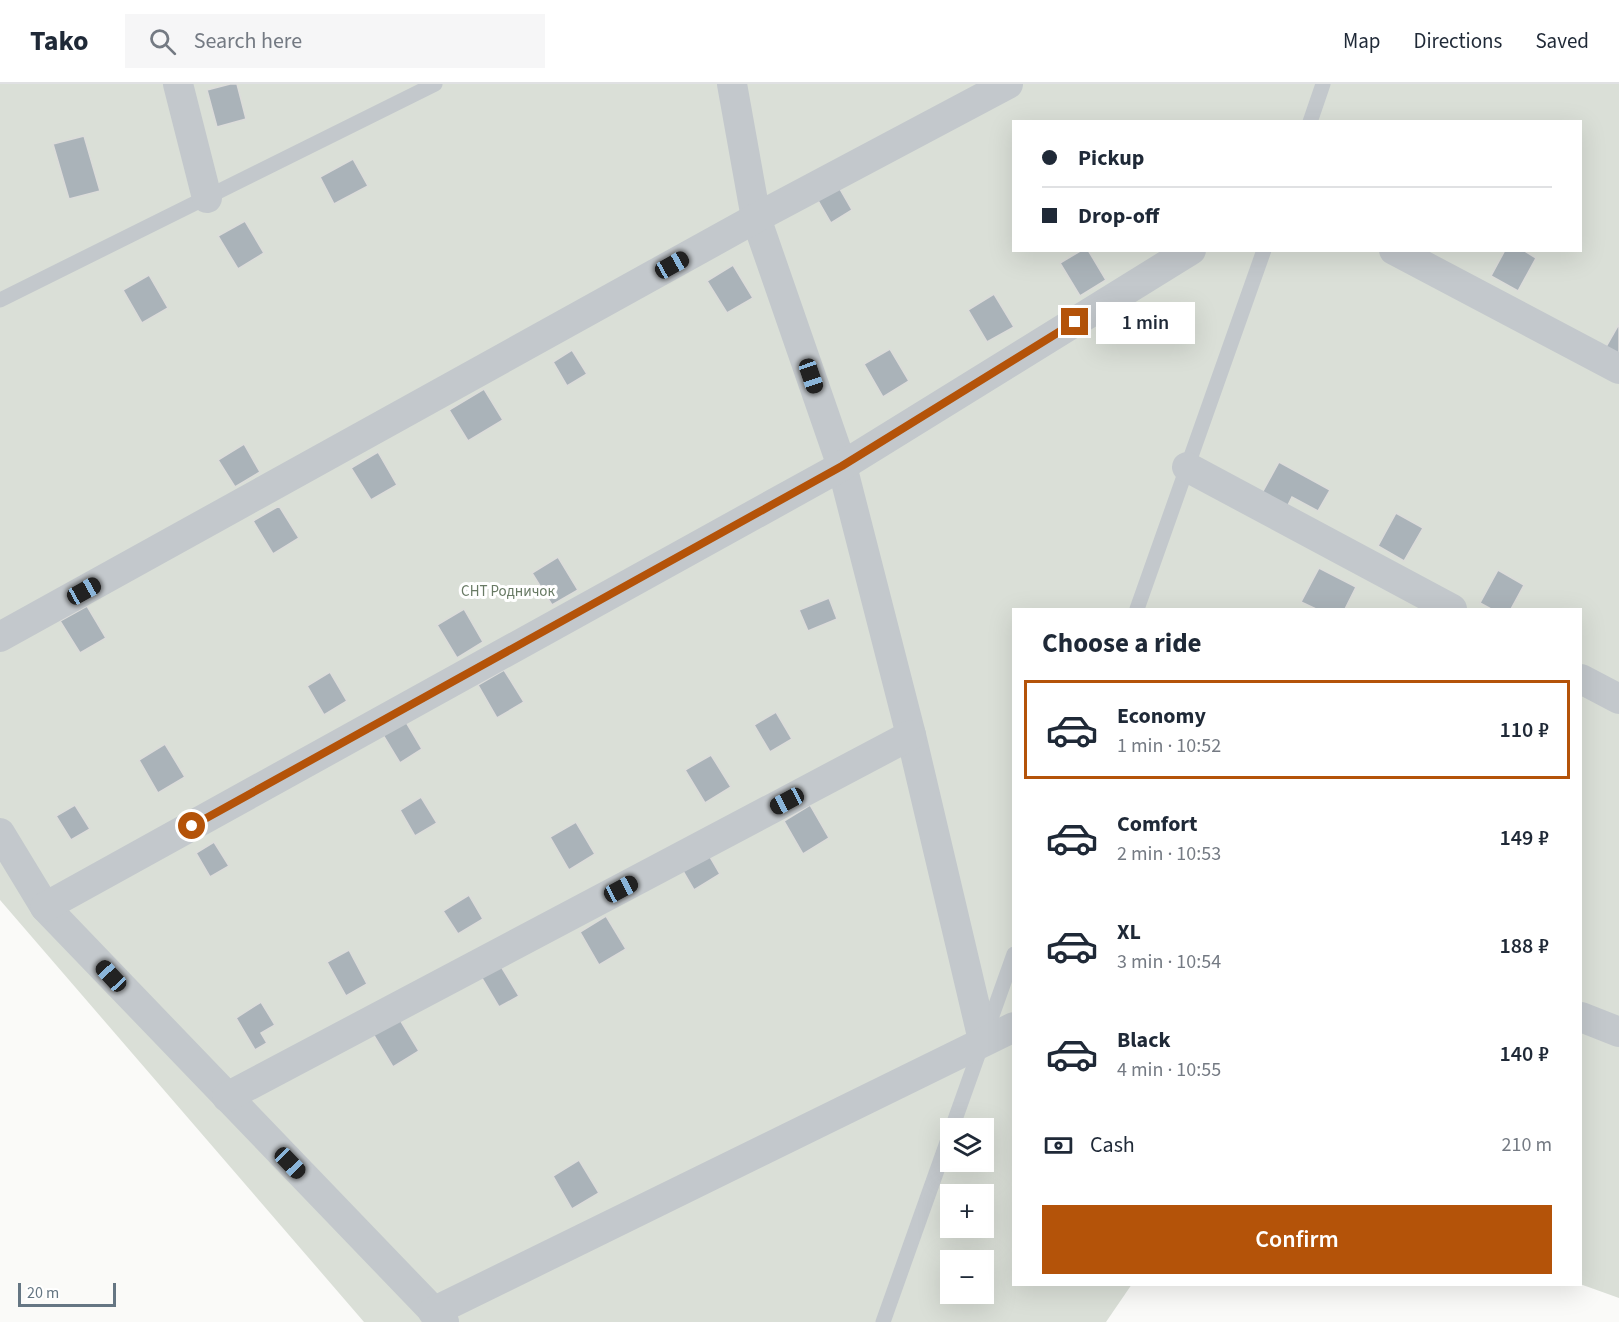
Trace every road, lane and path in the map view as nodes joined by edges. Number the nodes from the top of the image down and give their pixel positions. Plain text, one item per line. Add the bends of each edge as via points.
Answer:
1 (178, 84) edge
2 (435, 84) edge
3 (732, 84) edge
4 (1008, 84) edge
5 (1323, 84) edge
6 (1311, 120) edge
7 (207, 198) junction
8 (756, 218) junction
9 (1188, 252) edge
10 (1263, 252) edge
11 (1398, 252) edge
12 (0, 300) edge
13 (1619, 369) edge
14 (842, 466) junction
15 (1187, 467) junction
16 (1137, 608) edge
17 (1450, 608) edge
18 (0, 637) edge
19 (1582, 680) edge
20 (1619, 699) edge
21 (911, 735) junction
22 (0, 833) edge
23 (45, 907) junction
24 (1012, 960) edge
25 (1582, 1017) edge
26 (1012, 1028) edge
27 (1619, 1032) edge
28 (983, 1040) junction
29 (227, 1097) junction
30 (956, 1118) edge
31 (940, 1163) edge
32 (439, 1317) edge
33 (883, 1322) edge

1 - 7 street
2 - 7 lane
3 - 8 street
4 - 8 street
5 - 6 lane
7 - 12 lane
8 - 14 street
8 - 18 street
9 - 14 street
10 - 15 lane
11 - 13 street
14 - 21 street
14 - 23 street
15 - 16 lane
15 - 17 street
19 - 20 street
21 - 28 street
21 - 29 street
22 - 23 street
23 - 29 street
24 - 28 lane
25 - 27 street
26 - 28 street
28 - 30 lane
28 - 32 street
29 - 32 street
31 - 33 lane

